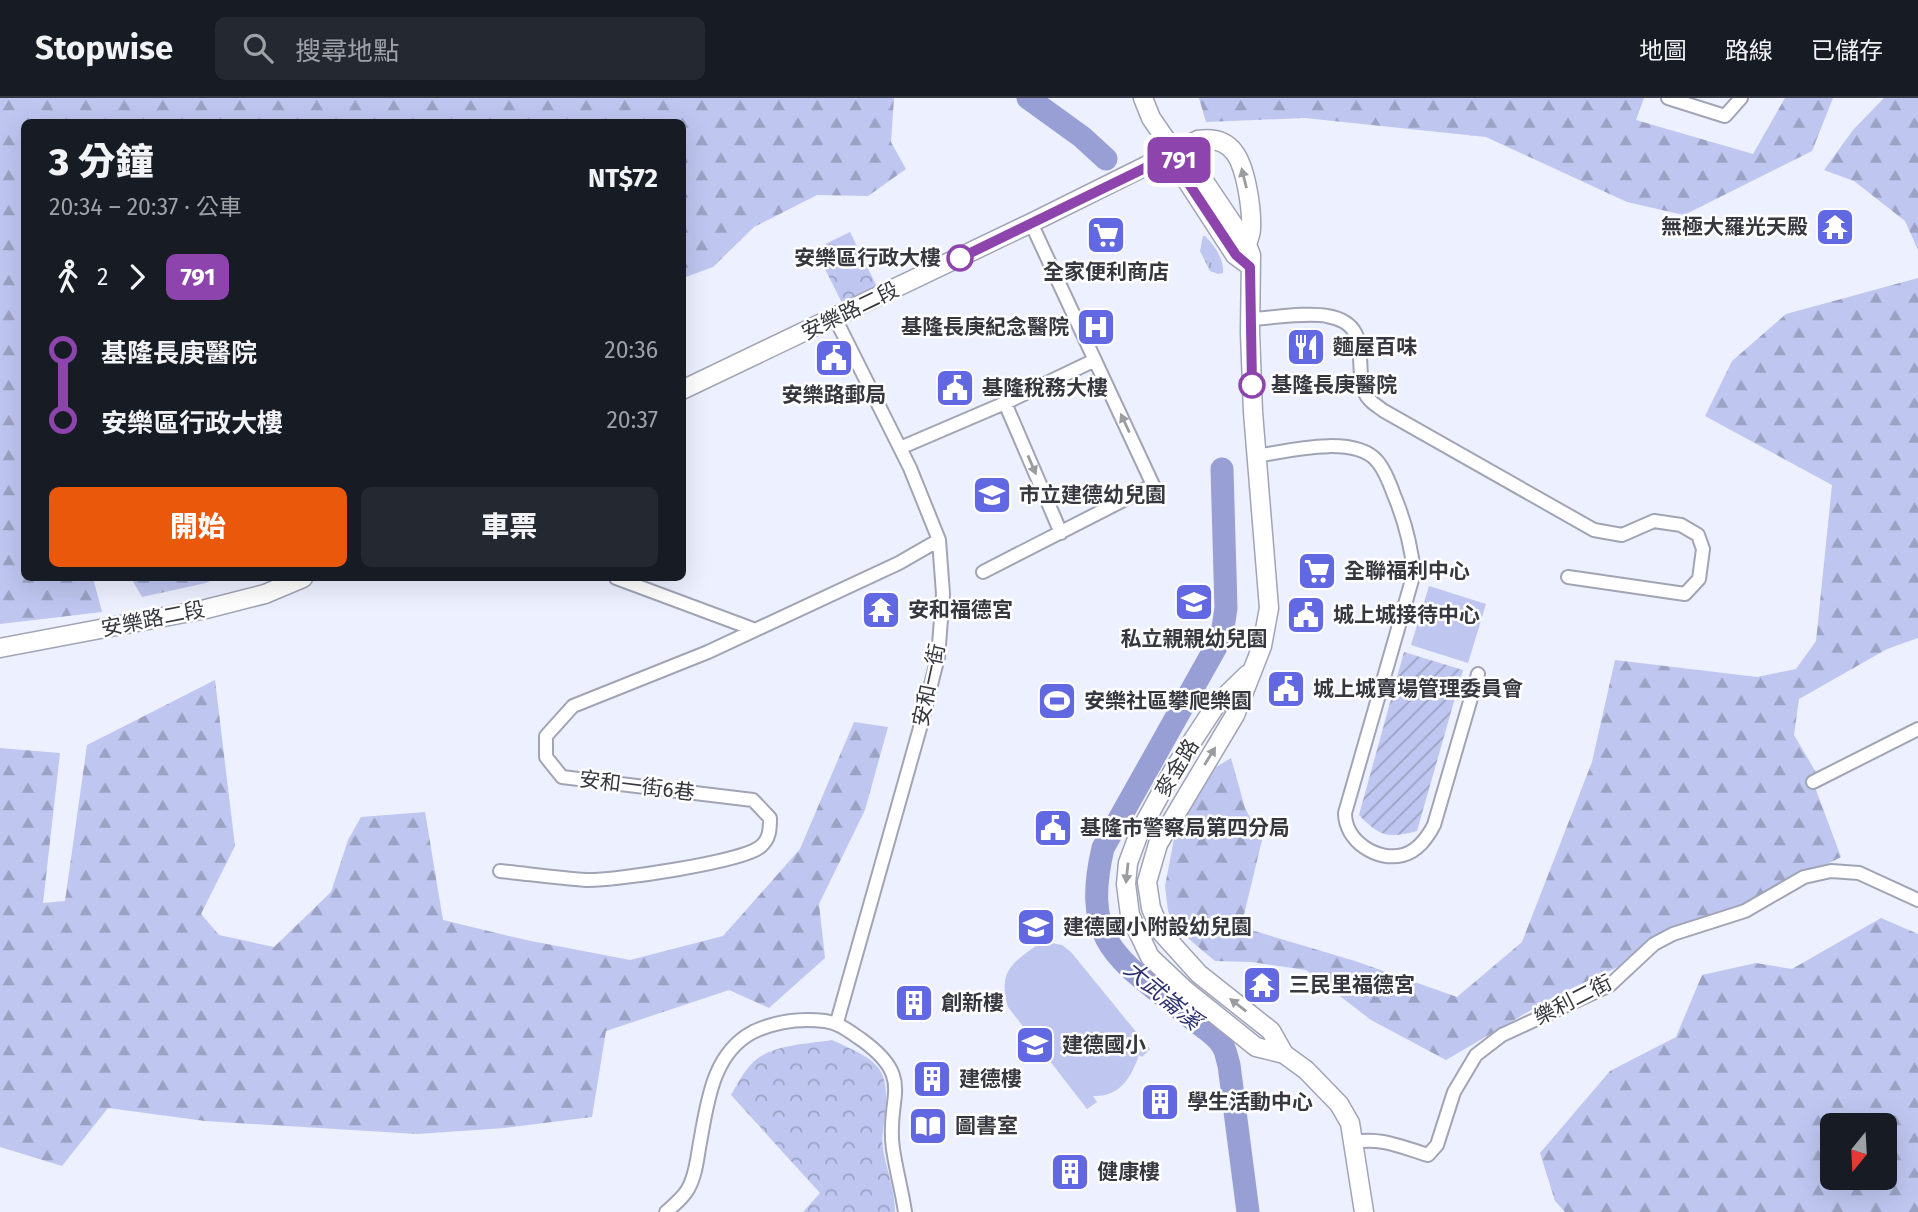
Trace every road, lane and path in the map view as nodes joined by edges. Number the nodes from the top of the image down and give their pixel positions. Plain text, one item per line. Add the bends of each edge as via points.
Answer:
1 (1143, 98) edge
2 (1668, 98) edge
3 (1741, 98) edge
4 (1173, 151) junction
5 (1184, 166) junction
6 (1031, 223) junction
7 (1247, 245) junction
8 (1250, 267) junction
9 (835, 318) junction
10 (1250, 319) junction
11 (1095, 360) junction
12 (686, 388) edge
13 (1005, 402) junction
14 (900, 448) junction
15 (1257, 456) junction
16 (1061, 533) junction
17 (939, 540) junction
18 (983, 572) dead end
19 (1567, 577) dead end
20 (296, 581) edge
21 (624, 581) edge
22 (753, 629) junction
23 (0, 648) edge
24 (1250, 671) junction
25 (1478, 674) dead end
26 (1918, 729) edge
27 (1174, 769) junction
28 (1195, 781) junction
29 (1813, 782) dead end
30 (500, 871) dead end
31 (1918, 900) edge
32 (837, 1023) junction
33 (1284, 1054) junction
34 (1354, 1142) junction
35 (666, 1212) edge
36 (905, 1212) edge
37 (1364, 1212) edge

1 - 4 street, 麥金路
2 - 3 street via 1725,116
4 - 5 street, 麥金路
4 - 6 street, 安樂路二段
7 -> 4 street via 1252,230 1247,186 1234,151 1211,138
5 - 7 street, 麥金路 via 1198,172
5 - 8 street, 麥金路 via 1187,181 1236,255
6 - 9 street, 安樂路二段
6 - 11 street
7 - 8 street, 麥金路
8 - 10 street, 麥金路
9 - 12 street, 安樂路二段
9 - 14 street, 安和一街
10 - 15 street, 麥金路
10 - 19 street via 1325,315 1342,320 1359,341 1364,391 1384,411 1594,530 1622,535 1654,522 1681,525 1699,535 1703,550 1699,579 1685,594
11 - 13 street
16 -> 11 street via 1153,485
13 - 14 street
13 -> 16 street
14 - 17 street, 安和一街
15 - 24 street, 麥金路 via 1269,608 1262,646
15 - 25 street via 1306,446 1364,452 1385,475 1410,540 1414,573 1345,813 1349,833 1366,849 1402,856 1426,838 1434,825
16 - 18 street
17 - 22 street, 安和一街6巷 via 900,563
17 - 32 street, 安和一街 via 943,594 938,657
20 - 23 street, 安樂路二段 via 206,609
21 - 22 street
22 - 30 street, 安和一街6巷 via 573,706 546,736 546,757 562,776 753,800 770,818 769,835 760,848 696,867 589,880
24 - 27 street, 麥金路 via 1216,705
28 -> 24 street, 麥金路 via 1235,715
26 - 29 street
27 - 28 street
27 -> 33 street, 麥金路 via 1128,863 1130,915 1150,957 1185,990 1256,1047
33 -> 28 street, 麥金路 via 1271,1031 1199,974 1161,932 1151,908 1147,877 1158,844
31 - 34 street, 樂利二街 via 1859,873 1831,871 1804,877 1745,911 1673,934 1654,944 1610,985 1502,1035 1476,1055 1454,1093 1437,1145 1427,1155 1381,1140
32 - 35 street via 805,1019 768,1025 738,1040 718,1069 710,1091 688,1189
32 - 36 street via 875,1049 897,1082 893,1149
33 - 34 street, 麥金路 via 1339,1104
34 - 37 street, 麥金路

